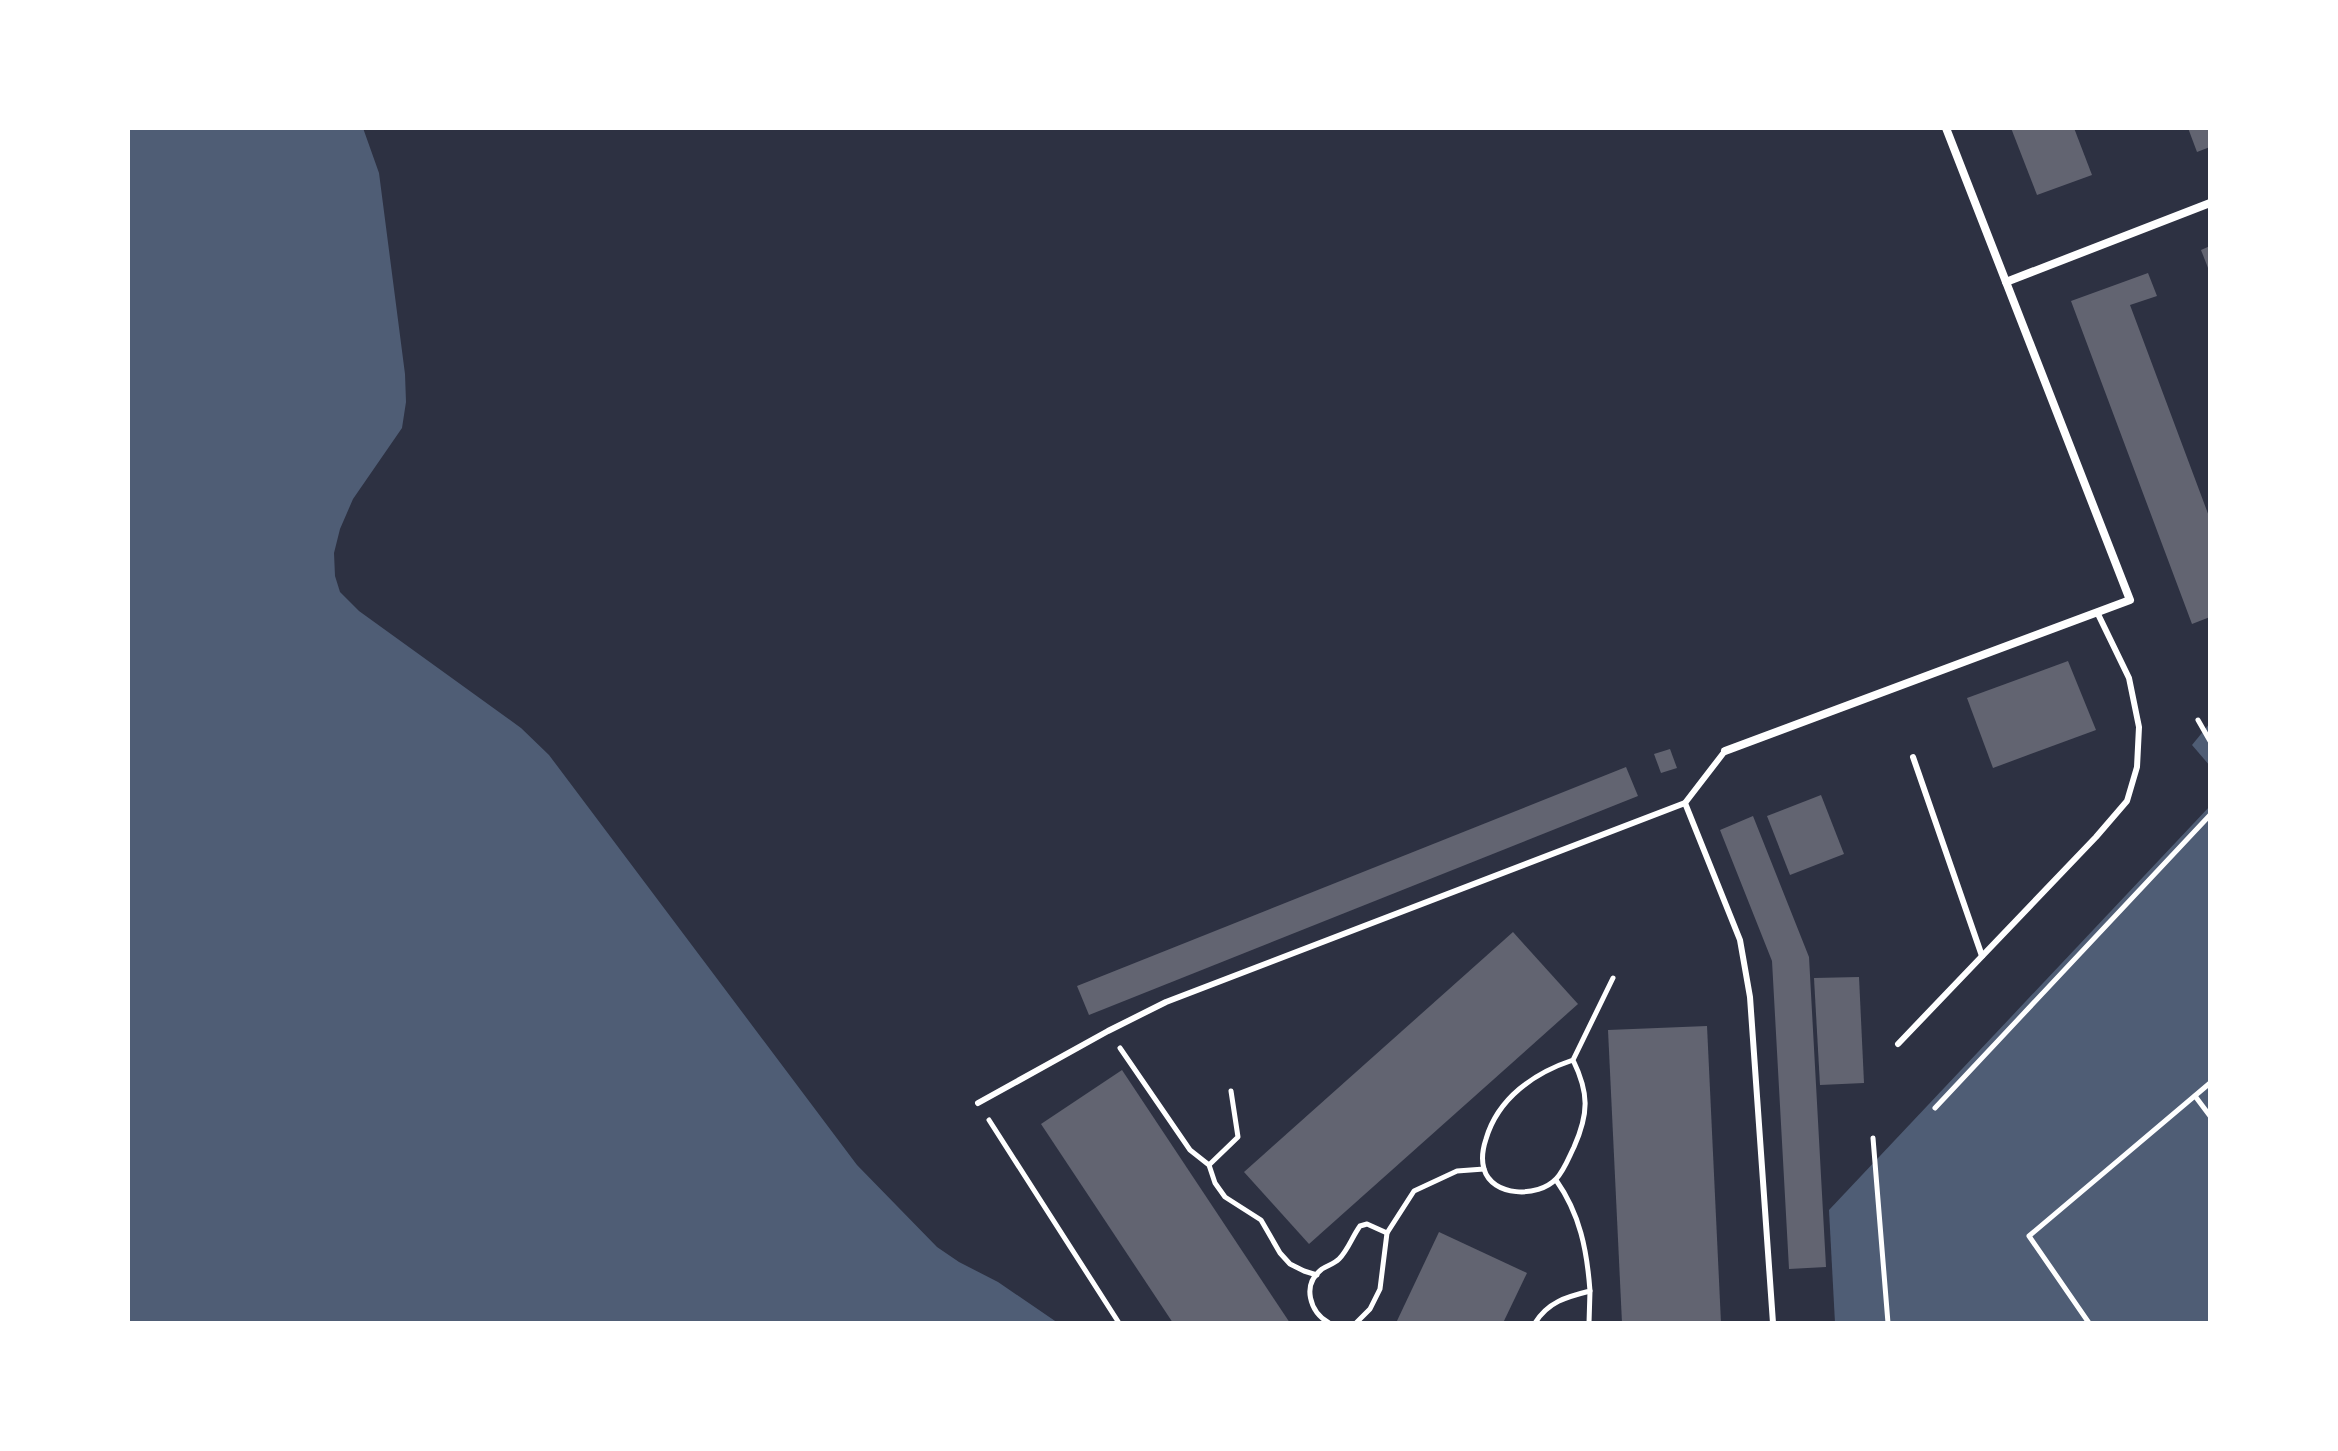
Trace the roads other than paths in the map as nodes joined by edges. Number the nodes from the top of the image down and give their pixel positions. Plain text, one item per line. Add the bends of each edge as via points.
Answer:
1 (1946, 128) edge
2 (2210, 203) edge
3 (2006, 282) junction
4 (2097, 612) junction
5 (1725, 751) joint
6 (1913, 757) dead end
7 (1685, 803) junction
8 (1982, 956) junction
9 (1898, 1044) dead end
10 (978, 1103) road end
11 (1773, 1323) edge

1 - 3 street
2 - 3 street
3 - 4 street via 2130,600
4 - 5 street
4 - 8 lane via 2129,678 2139,727 2137,767 2127,801
5 - 7 lane
6 - 8 lane
7 - 10 lane via 1166,1002
7 - 11 lane via 1740,940 1750,997
8 - 9 lane

